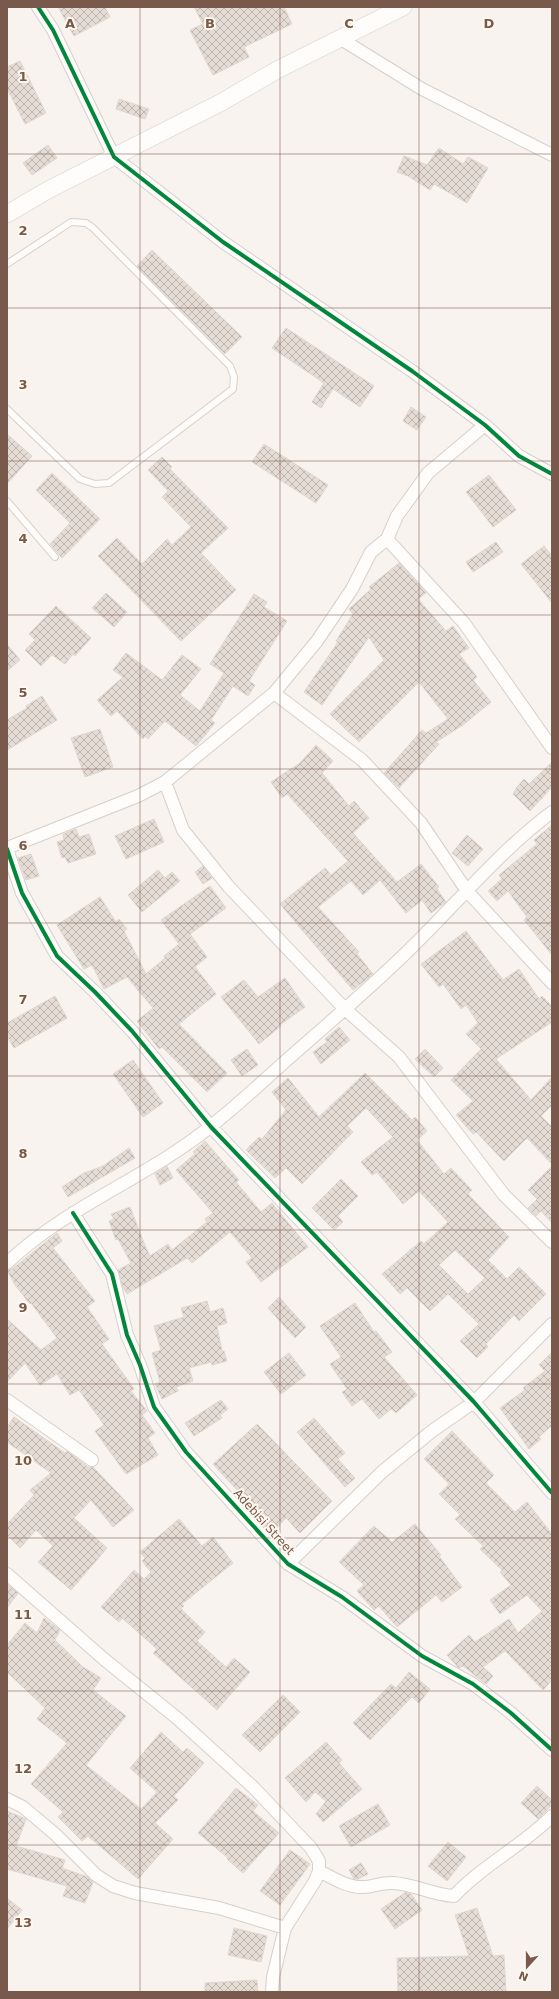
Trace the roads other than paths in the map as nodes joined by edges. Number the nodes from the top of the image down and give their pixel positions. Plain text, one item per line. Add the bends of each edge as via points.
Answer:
1 (38, 7) edge
2 (403, 7) edge
3 (341, 39) junction
4 (552, 155) edge
5 (114, 157) junction
6 (7, 214) edge
7 (7, 264) edge
8 (7, 409) edge
9 (485, 425) junction
10 (552, 474) edge
11 (7, 501) edge
12 (387, 539) junction
13 (55, 557) dead end
14 (274, 693) junction
15 (552, 748) edge
16 (165, 782) junction
17 (552, 812) edge
18 (7, 849) edge
19 (467, 891) junction
20 (552, 983) edge
21 (345, 1008) junction
22 (211, 1127) junction
23 (73, 1213) junction
24 (552, 1242) edge
25 (7, 1263) edge
26 (552, 1324) edge
27 (7, 1400) edge
28 (474, 1402) junction
29 (92, 1460) dead end
30 (552, 1493) edge
31 (288, 1564) junction
32 (7, 1574) edge
33 (552, 1750) edge
34 (7, 1799) edge
35 (552, 1816) edge
36 (319, 1871) junction
37 (285, 1928) junction
38 (272, 1992) edge

1 - 5 street via 53,30
2 - 3 street
3 - 4 street via 422,89
3 - 5 street via 277,70 220,103
5 - 6 street
5 - 9 street via 223,242 412,371
7 - 8 lane via 71,222 86,223 230,366 234,377 233,389 109,483 95,484 80,479
9 - 10 street via 519,456
9 - 12 street via 428,473 397,516
11 - 13 lane
12 - 14 street via 371,552 352,589 317,641
12 - 15 street via 464,623
14 - 16 street
14 - 19 street via 362,760 421,822
16 - 18 street via 138,796
16 - 21 street via 183,830 229,887
17 - 19 street via 529,829
18 - 22 street via 22,893 57,956 132,1031
19 - 20 street
19 - 21 street via 413,946
21 - 22 street
21 - 24 street via 399,1057 504,1195
22 - 23 street via 148,1169
22 - 28 street
23 - 25 street
23 - 31 street, Adebisi Street via 112,1274 127,1334 154,1407 186,1452
26 - 28 street
27 - 29 street
28 - 30 street
28 - 31 street via 432,1431 382,1472
31 - 33 street, Adebisi Street via 342,1597 422,1656 472,1684 511,1713
32 - 36 street via 105,1660 177,1718 253,1787 311,1848 319,1861
34 - 37 street via 23,1808 55,1834 96,1875 113,1886 135,1893 219,1908
35 - 36 street via 532,1835 484,1869 454,1896 442,1896 394,1883 381,1883 362,1888 341,1882
36 - 37 street
37 - 38 street via 273,1977

